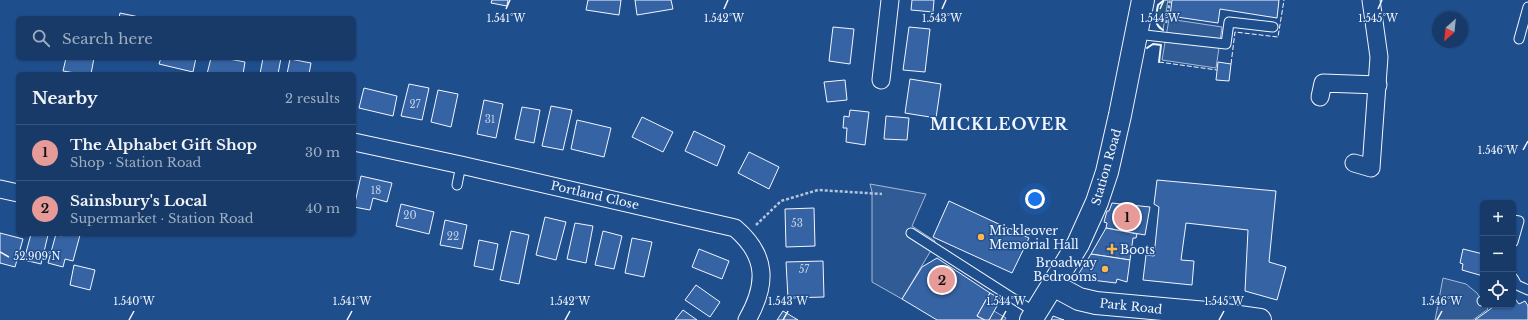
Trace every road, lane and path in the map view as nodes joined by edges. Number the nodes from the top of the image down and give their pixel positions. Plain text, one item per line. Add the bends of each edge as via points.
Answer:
1 (890, 0) edge
2 (1142, 0) edge
3 (1170, 0) edge
4 (1371, 0) edge
5 (1528, 7) edge
6 (1273, 27) dead end
7 (1136, 34) junction
8 (1164, 37) junction
9 (1519, 39) dead end
10 (881, 80) dead end
11 (1378, 85) junction
12 (1320, 97) dead end
13 (356, 142) edge
14 (1354, 163) dead end
15 (461, 165) junction
16 (457, 185) dead end
17 (0, 190) edge
18 (16, 193) edge
19 (882, 194) dead end
20 (1516, 220) edge
21 (1516, 232) edge
22 (911, 233) dead end
23 (744, 236) junction
24 (1516, 284) edge
25 (1053, 285) junction
26 (1528, 290) edge
27 (1034, 316) edge
28 (1218, 317) edge
29 (746, 320) edge
30 (1260, 320) edge

1 - 10 street
2 - 7 main road, Station Road
3 - 8 path
4 - 11 street via 1379,51
5 - 9 lane
6 - 8 lane via 1229,22 1226,44
7 - 8 lane
7 - 25 main road, Station Road via 1107,172 1078,244
11 - 12 street via 1323,83
11 - 14 street via 1371,168
13 - 15 street, Portland Close
15 - 16 lane
15 - 23 street, Portland Close via 724,225 735,228
17 - 18 street
19 - 23 path via 818,190 781,201
20 - 21 lane via 1519,221
22 - 27 lane
23 - 29 street, Portland Close via 760,261 761,278 757,298
24 - 26 lane
25 - 27 main road, Station Road
25 - 28 main road, Park Road via 1079,299 1096,303
28 - 30 main road, Park Road

